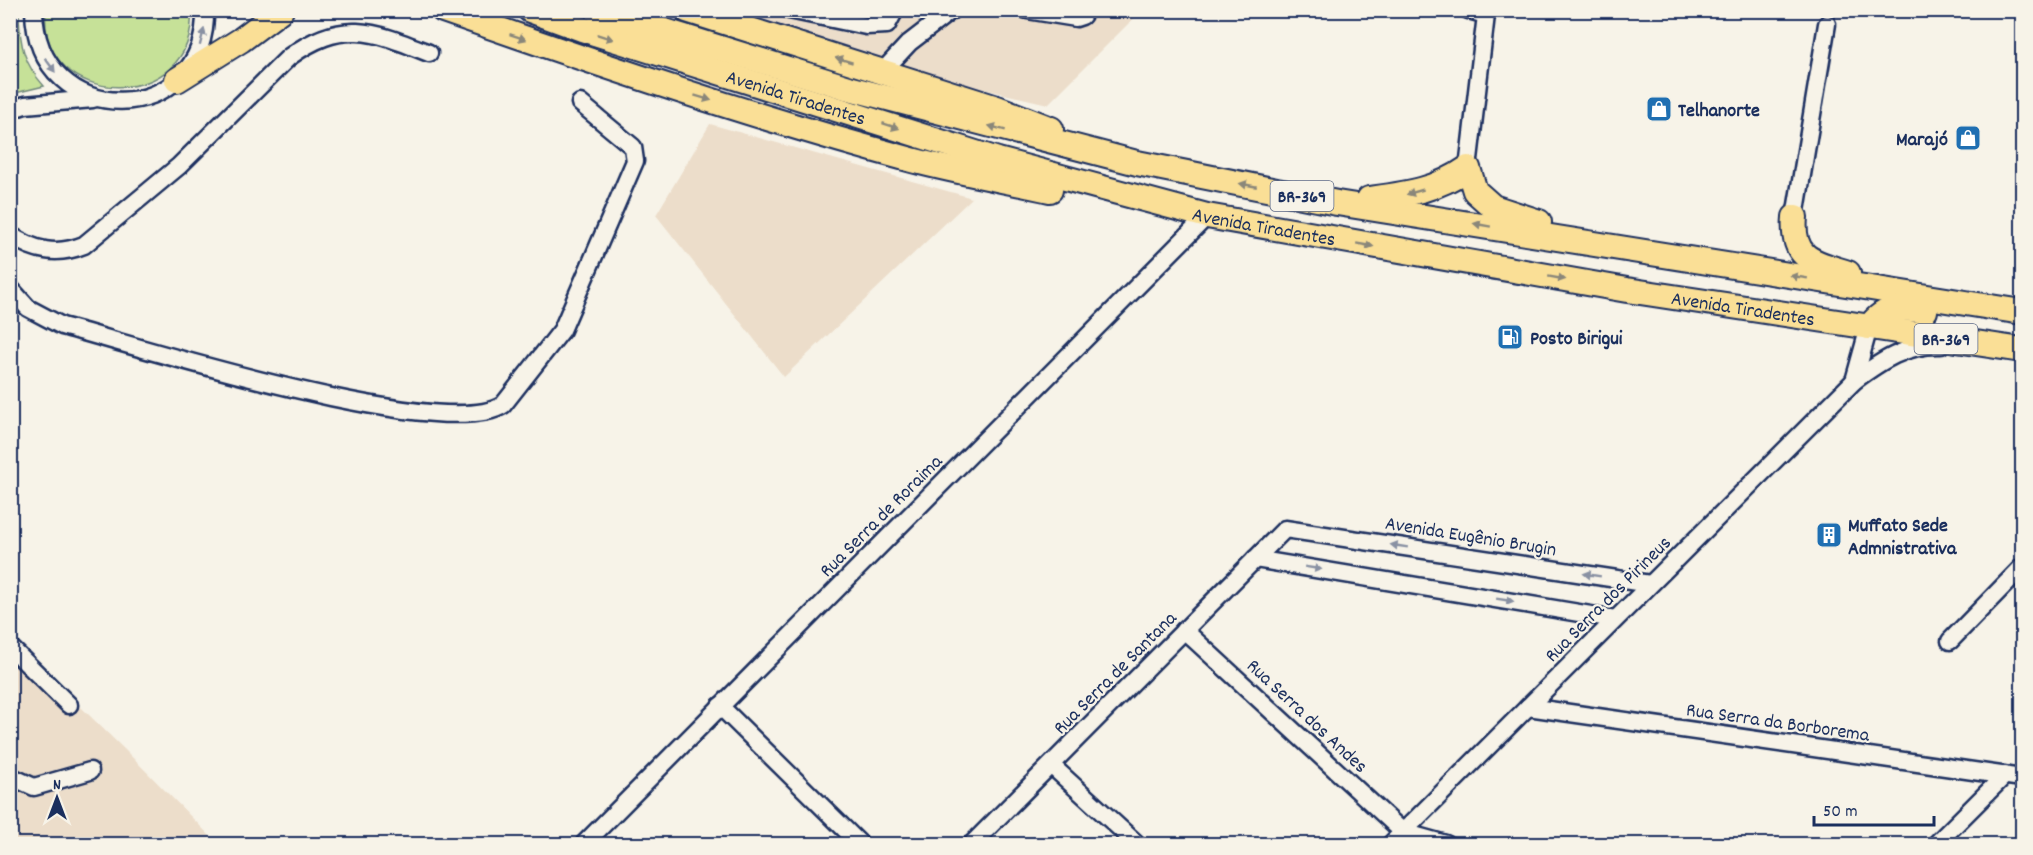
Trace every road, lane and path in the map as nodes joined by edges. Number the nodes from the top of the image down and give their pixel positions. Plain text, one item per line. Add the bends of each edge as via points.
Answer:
1 (34, 10) edge
2 (205, 10) edge
3 (281, 10) edge
4 (443, 10) edge
5 (530, 10) edge
6 (597, 10) edge
7 (687, 10) edge
8 (789, 10) edge
9 (952, 10) edge
10 (1028, 10) edge
11 (1086, 10) edge
12 (1468, 10) edge
13 (891, 18) edge
14 (1827, 24) dead end
15 (909, 43) junction
16 (429, 53) dead end
17 (882, 72) junction
18 (177, 80) junction
19 (96, 99) junction
20 (580, 103) dead end
21 (10, 110) edge
22 (1137, 163) junction
23 (1468, 168) junction
24 (1138, 199) junction
25 (1336, 203) junction
26 (1207, 216) junction
27 (1795, 217) joint
28 (10, 236) edge
29 (1625, 249) junction
30 (10, 288) edge
31 (1916, 296) junction
32 (2022, 312) edge
33 (2022, 321) edge
34 (1869, 327) junction
35 (2014, 349) edge
36 (1854, 381) junction
37 (1285, 529) joint
38 (1255, 559) junction
39 (2022, 567) edge
40 (1650, 584) junction
41 (1615, 619) junction
42 (1184, 630) junction
43 (1950, 641) dead end
44 (10, 647) edge
45 (69, 705) dead end
46 (720, 706) junction
47 (1528, 706) junction
48 (1051, 765) junction
49 (90, 771) dead end
50 (2005, 775) junction
51 (10, 776) edge
52 (2022, 778) edge
53 (1403, 832) junction
54 (584, 844) edge
55 (860, 844) edge
56 (972, 844) edge
57 (1137, 844) edge
58 (1390, 844) edge
59 (1446, 844) edge
60 (1936, 844) edge

1 -> 19 street via 45,58 66,84
18 -> 2 street via 197,54
3 - 18 highway
4 -> 24 highway via 611,69 914,161 1057,191
5 -> 24 highway, Avenida Tiradentes / BR-369 via 998,160
22 -> 6 highway, Avenida Tiradentes / BR-369 via 870,94
17 -> 7 highway
8 - 13 street via 866,26
9 - 15 street
10 - 11 street via 1076,18
12 - 23 street via 1486,15
13 - 15 street
14 - 27 street
15 - 17 street
16 - 28 street via 358,30 340,31 306,45 289,57 179,166 84,245 73,250 48,251 34,249
17 - 22 highway via 997,108
18 - 19 street via 139,100
19 - 21 street via 25,105
20 - 30 street via 633,147 635,160 562,330 496,410 470,416 339,401 62,326 28,308
25 -> 22 highway, Avenida Tiradentes / BR-369
23 -> 25 highway via 1411,195
23 - 29 highway via 1475,191 1493,207
24 - 26 highway, Avenida Tiradentes / BR-369
29 -> 25 highway, Avenida Tiradentes / BR-369
26 -> 34 highway, Avenida Tiradentes / BR-369 via 1615,288
26 - 46 street, Rua Serra de Roraima
27 - 31 highway via 1793,234 1808,260
31 -> 29 highway, Avenida Tiradentes / BR-369
31 - 32 highway, Avenida Tiradentes / BR-369
33 - 34 highway via 1898,307 1878,315
34 - 35 highway, Avenida Tiradentes / BR-369
34 - 36 street
35 - 36 street, Rua Serra dos Pirineus via 1930,345 1907,349
36 - 40 street, Rua Serra dos Pirineus
37 - 38 street, Rua Serra de Santana
40 -> 37 street, Avenida Eugênio Brugin
38 -> 41 street
38 - 42 street, Rua Serra de Santana
39 - 43 street
40 - 41 street, Rua Serra dos Pirineus
41 - 47 street, Rua Serra dos Pirineus
42 - 48 street, Rua Serra de Santana
42 - 53 street, Rua Serra dos Andes
44 - 45 street
46 - 54 street, Rua Serra de Roraima
46 - 55 street
47 - 50 street, Rua Serra da Borborema
47 - 53 street, Rua Serra dos Pirineus
48 - 56 street, Rua Serra de Santana
48 - 57 street
49 - 51 street via 34,787
50 - 52 street, Rua Serra da Borborema
50 - 60 street
53 - 58 street, Rua Serra dos Pirineus
53 - 59 street

